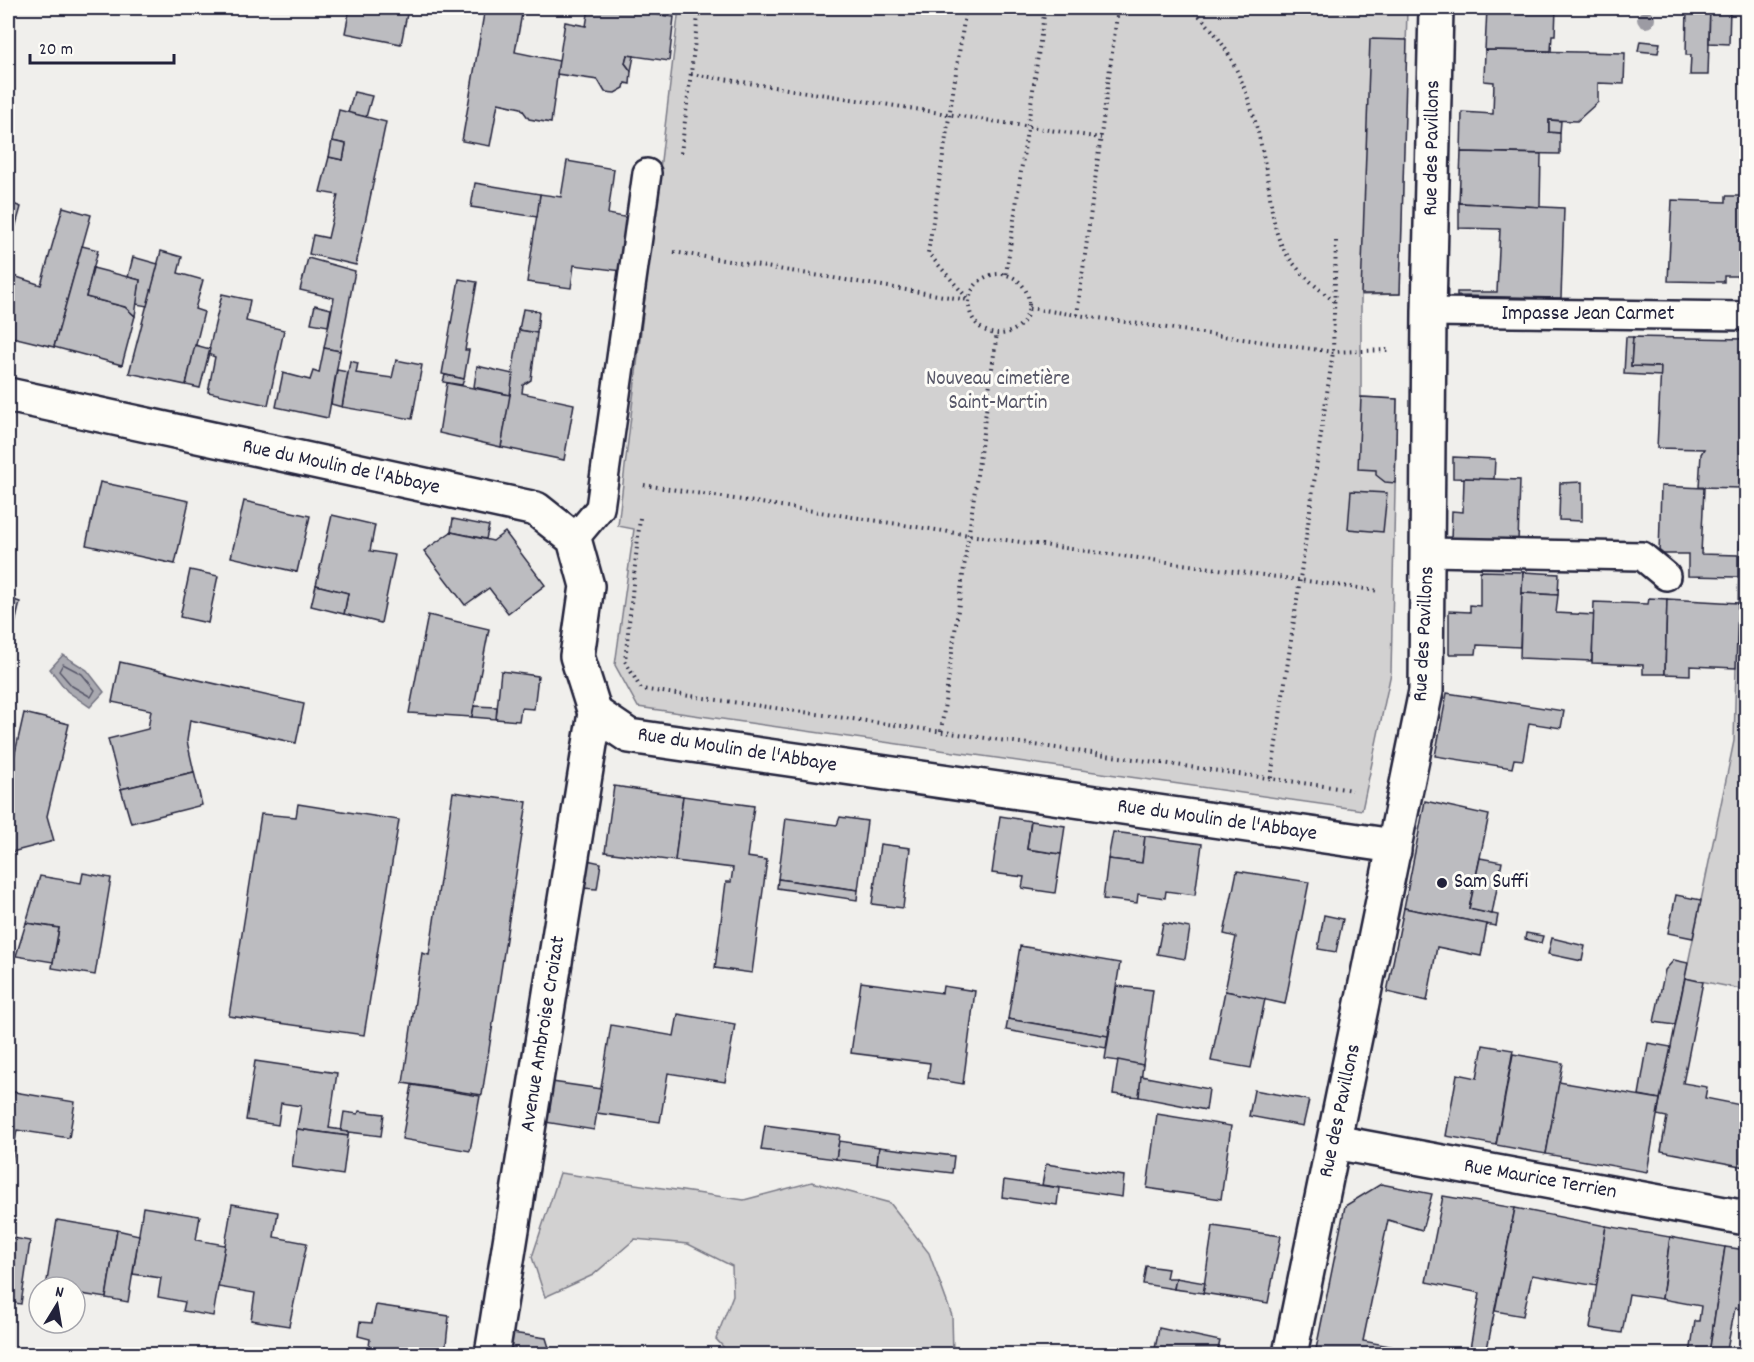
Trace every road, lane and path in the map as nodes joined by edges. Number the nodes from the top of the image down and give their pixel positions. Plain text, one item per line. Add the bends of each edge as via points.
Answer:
1 (966, 8) edge
2 (1045, 8) edge
3 (1119, 8) edge
4 (1190, 8) edge
5 (1436, 8) edge
6 (691, 74) dead end
7 (951, 113) junction
8 (1028, 127) junction
9 (1101, 138) junction
10 (647, 172) dead end
11 (1336, 241) dead end
12 (669, 251) dead end
13 (1006, 274) junction
14 (969, 300) junction
15 (1335, 301) junction
16 (1029, 308) junction
17 (1429, 312) junction
18 (1077, 315) junction
19 (1746, 316) edge
20 (997, 333) junction
21 (1429, 349) junction
22 (1333, 352) junction
23 (8, 395) edge
24 (644, 485) dead end
25 (969, 535) junction
26 (574, 539) junction
27 (1429, 552) junction
28 (1666, 576) dead end
29 (1300, 581) junction
30 (1380, 591) dead end
31 (625, 661) dead end
32 (595, 713) junction
33 (941, 731) junction
34 (1271, 778) junction
35 (1352, 790) dead end
36 (1394, 851) junction
37 (1334, 1142) junction
38 (1746, 1218) edge
39 (492, 1354) edge
40 (1290, 1354) edge

1 - 7 path
2 - 8 path
3 - 9 path
4 - 15 path via 1209,23 1234,62 1253,118 1282,247 1309,282
5 - 17 street, Rue des Pavillons
6 - 7 path
7 - 8 path
7 - 14 path via 928,253
8 - 9 path
8 - 13 path
9 - 18 path
10 - 26 lane via 600,508
11 - 15 path
12 - 14 path
13 - 14 path via 988,276 979,282
13 - 16 path via 1024,289
14 - 20 path via 972,318 978,326
15 - 22 path
16 - 18 path
16 - 20 path via 1021,325 1004,334
17 - 19 lane, Impasse Jean Carmet
17 - 21 street, Rue des Pavillons
18 - 22 path
20 - 25 path
21 - 22 path
21 - 27 street, Rue des Pavillons
22 - 29 path
23 - 26 street, Rue du Moulin de l'Abbaye via 536,509
24 - 25 path
25 - 29 path
25 - 33 path
26 - 32 street via 587,586 577,656
27 - 28 lane via 1642,556
27 - 36 street, Rue des Pavillons via 1426,691
29 - 30 path
29 - 34 path
31 - 33 path via 640,689
32 - 36 street, Rue du Moulin de l'Abbaye via 629,736 1380,844
32 - 39 street, Avenue Ambroise Croizat
33 - 34 path
34 - 35 path
36 - 37 street, Rue des Pavillons
37 - 38 street, Rue Maurice Terrien
37 - 40 street, Rue des Pavillons

